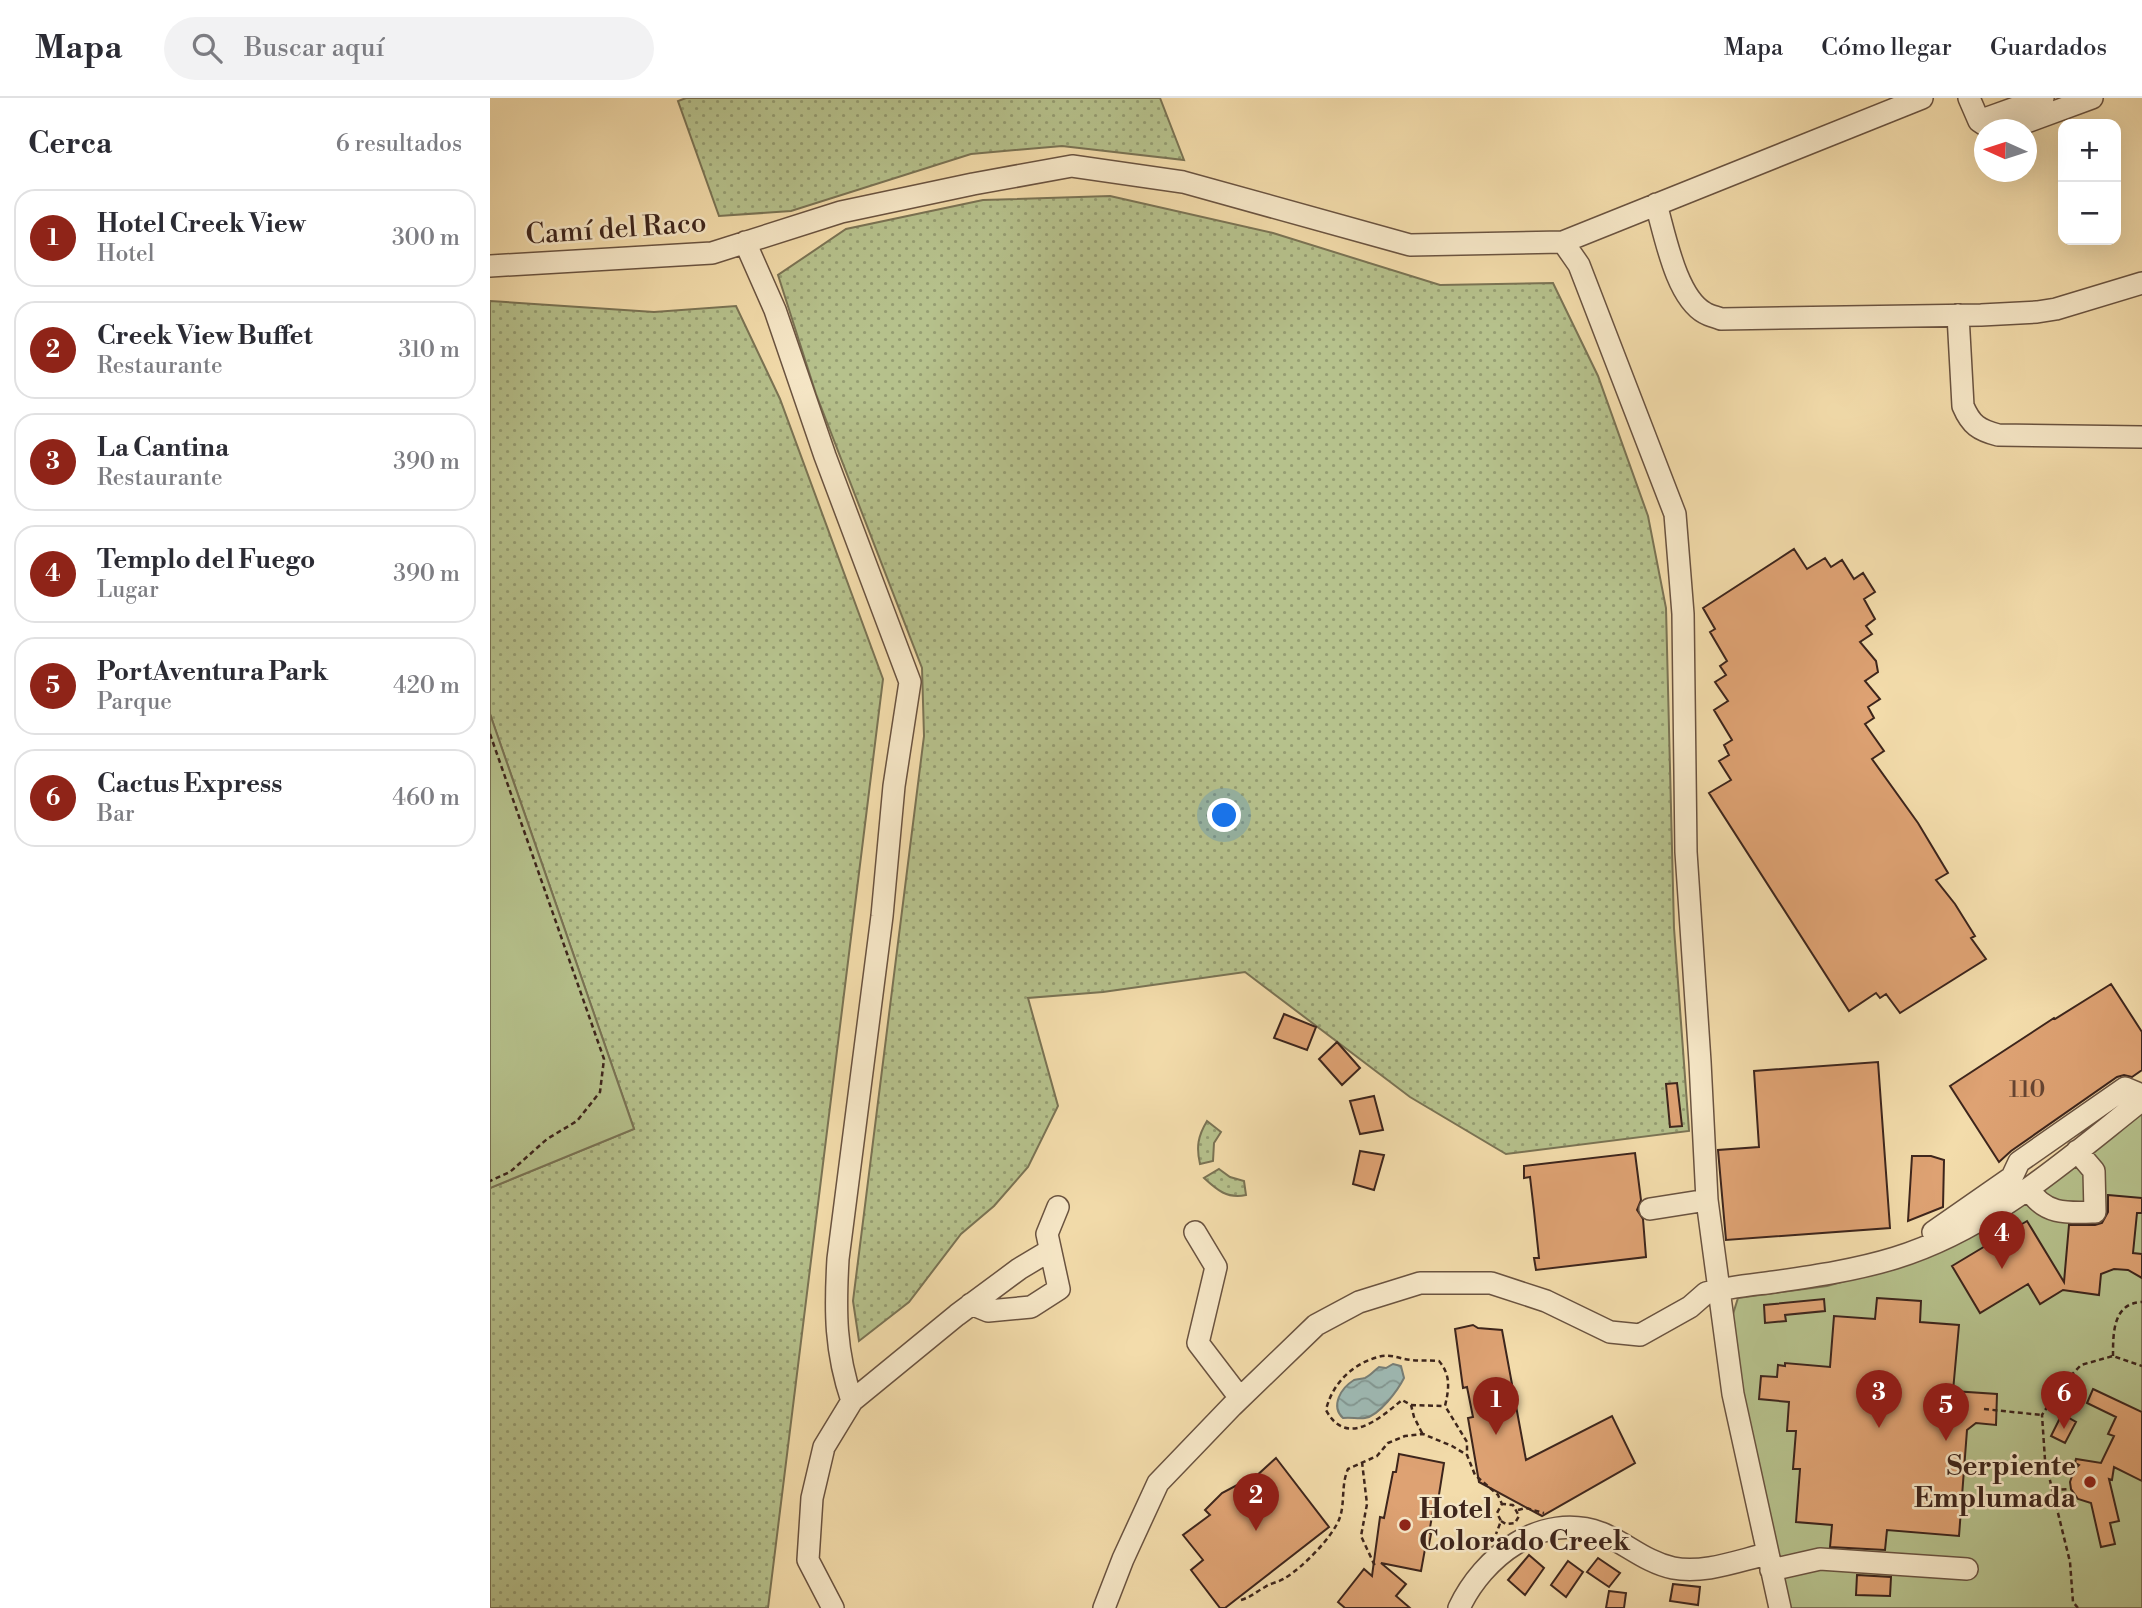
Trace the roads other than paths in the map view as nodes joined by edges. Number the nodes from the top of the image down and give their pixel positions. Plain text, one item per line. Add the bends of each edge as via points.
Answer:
1 (1922, 98) edge
2 (1969, 98) edge
3 (2043, 98) edge
4 (2092, 98) edge
5 (1983, 119) edge
6 (1999, 119) edge
7 (2035, 119) edge
8 (1656, 204) junction
9 (745, 242) junction
10 (1563, 242) junction
11 (490, 266) edge
12 (2142, 283) edge
13 (1958, 315) junction
14 (2142, 437) edge
15 (2142, 1097) edge
16 (2077, 1151) junction
17 (2029, 1189) junction
18 (1707, 1200) junction
19 (1058, 1207) dead end
20 (1650, 1209) dead end
21 (1195, 1232) dead end
22 (1049, 1251) junction
23 (1911, 1252) junction
24 (1718, 1290) junction
25 (971, 1304) junction
26 (1240, 1398) junction
27 (852, 1401) junction
28 (1769, 1562) junction
29 (1968, 1569) dead end
30 (833, 1608) edge
31 (1104, 1608) edge
32 (1459, 1608) edge
33 (1780, 1608) edge

1 - 8 lane
2 - 5 lane
3 - 6 lane
4 - 7 lane
8 - 10 lane
8 - 13 lane via 1678,277 1704,313 1721,319
9 - 10 lane, Camí del Raco via 841,212 1072,166 1183,182 1410,245
9 - 11 lane, Camí del Raco via 712,253
9 - 27 lane via 775,310 910,682 838,1259 836,1338
10 - 18 lane via 1579,265 1675,514 1683,614 1686,852
12 - 13 lane via 2056,309
13 - 14 lane via 1963,406 1968,420 1979,430 1998,435
15 - 16 lane
15 - 23 lane via 2125,1088 2019,1162 2012,1177
16 - 17 lane
16 - 17 lane via 2094,1171 2095,1212 2060,1213 2036,1201
17 - 23 lane via 1969,1226
18 - 20 lane
18 - 24 lane
19 - 22 lane via 1047,1234
21 - 26 lane via 1216,1267 1198,1343
22 - 25 lane
22 - 25 lane via 1059,1289 1031,1307 988,1311
23 - 24 lane via 1841,1271
24 - 26 lane via 1640,1335 1609,1332 1546,1301 1491,1283 1420,1283 1359,1302 1316,1325
24 - 28 lane via 1732,1394
25 - 27 lane
26 - 31 lane via 1158,1483
27 - 30 lane via 824,1447 812,1498 808,1560
28 - 29 lane via 1820,1559
28 - 32 lane via 1684,1569 1648,1560 1601,1533 1552,1529 1500,1554 1478,1576
28 - 33 lane

